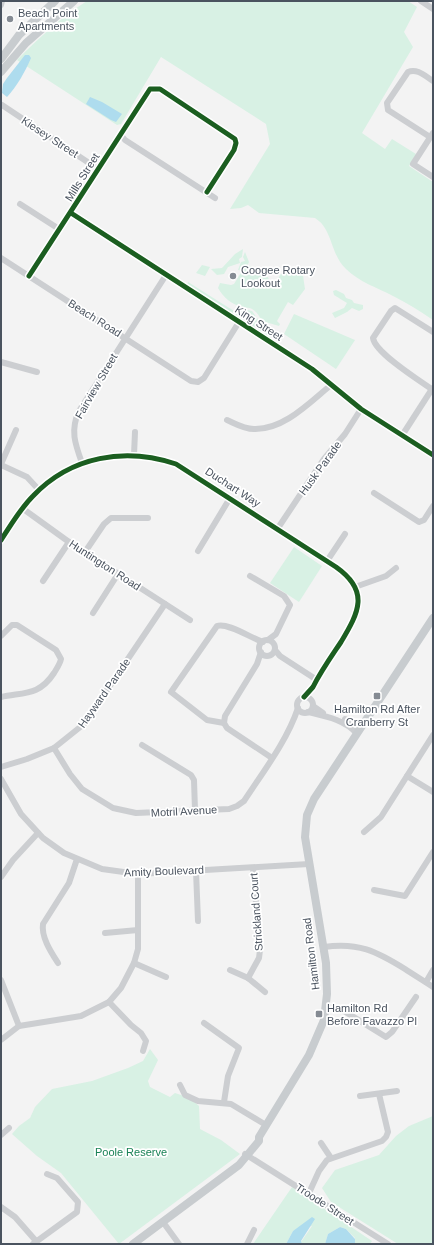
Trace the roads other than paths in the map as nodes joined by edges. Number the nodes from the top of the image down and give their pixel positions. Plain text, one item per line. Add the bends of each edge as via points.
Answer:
1 (2, 1) edge
2 (55, 1) edge
3 (74, 1) edge
4 (421, 1) edge
5 (1, 6) edge
6 (433, 8) edge
7 (1, 59) edge
8 (1, 72) edge
9 (433, 81) edge
10 (2, 105) edge
11 (121, 135) junction
12 (432, 135) edge
13 (98, 169) junction
14 (433, 177) edge
15 (207, 192) junction
16 (215, 198) dead end
17 (20, 204) dead end
18 (71, 213) junction
19 (59, 230) junction
20 (1, 258) edge
21 (166, 275) junction
22 (29, 276) junction
23 (239, 322) junction
24 (433, 332) edge
25 (125, 337) junction
26 (1, 362) edge
27 (37, 372) dead end
28 (331, 385) junction
29 (432, 389) edge
30 (361, 408) junction
31 (227, 420) dead end
32 (16, 430) dead end
33 (135, 432) dead end
34 (403, 434) junction
35 (134, 455) junction
36 (433, 455) edge
37 (82, 463) junction
38 (1, 464) edge
39 (38, 490) junction
40 (374, 493) dead end
41 (230, 498) junction
42 (433, 506) edge
43 (22, 508) junction
44 (148, 518) dead end
45 (278, 528) junction
46 (345, 534) dead end
47 (1, 540) edge
48 (69, 542) junction
49 (198, 551) dead end
50 (85, 552) junction
51 (327, 561) junction
52 (396, 568) dead end
53 (118, 574) junction
54 (250, 576) dead end
55 (43, 581) dead end
56 (354, 587) junction
57 (165, 604) junction
58 (93, 613) dead end
59 (433, 618) edge
60 (190, 620) dead end
61 (276, 634) junction
62 (1, 636) edge
63 (263, 646) junction
64 (272, 651) junction
65 (257, 664) junction
66 (317, 680) junction
67 (1, 697) edge
68 (309, 701) junction
69 (298, 708) junction
70 (306, 712) junction
71 (294, 719) junction
72 (224, 723) junction
73 (360, 730) junction
74 (433, 734) edge
75 (142, 745) dead end
76 (54, 748) junction
77 (272, 758) junction
78 (1, 767) edge
79 (407, 776) junction
80 (1, 779) edge
81 (433, 792) edge
82 (195, 810) junction
83 (364, 832) dead end
84 (38, 833) junction
85 (433, 852) edge
86 (77, 859) junction
87 (309, 861) junction
88 (253, 868) junction
89 (196, 871) junction
90 (138, 874) junction
91 (1, 877) edge
92 (374, 890) dead end
93 (198, 921) dead end
94 (138, 930) junction
95 (105, 933) dead end
96 (324, 947) junction
97 (58, 963) dead end
98 (134, 963) junction
99 (230, 970) dead end
100 (433, 970) edge
101 (166, 977) dead end
102 (248, 978) junction
103 (1, 980) edge
104 (426, 982) junction
105 (433, 988) edge
106 (265, 992) dead end
107 (416, 997) dead end
108 (109, 1002) junction
109 (326, 1006) junction
110 (204, 1023) dead end
111 (19, 1026) junction
112 (1, 1040) edge
113 (143, 1051) dead end
114 (180, 1085) dead end
115 (397, 1091) dead end
116 (379, 1094) junction
117 (360, 1096) dead end
118 (224, 1102) junction
119 (266, 1125) junction
120 (9, 1128) dead end
121 (1, 1135) edge
122 (321, 1143) dead end
123 (247, 1154) junction
124 (331, 1158) junction
125 (47, 1174) dead end
126 (309, 1193) junction
127 (1, 1207) edge
128 (163, 1222) junction
129 (254, 1230) dead end
130 (34, 1243) edge
131 (133, 1244) edge
132 (179, 1244) edge
133 (248, 1244) edge
134 (387, 1244) edge

1 - 5 street
2 - 7 main road via 19,35
3 - 8 main road via 26,43
4 - 6 street
9 - 12 street via 419,72 411,71 404,75 386,107
10 - 13 street, Kiesey Street
11 - 13 street, Mills Street
11 - 15 street
11 - 15 street, Mills Street via 150,89 160,89 235,139 234,150
12 - 14 street via 413,164
13 - 18 street, Mills Street
15 - 16 street
17 - 19 street
18 - 19 street, Mills Street
18 - 21 street, King Street
19 - 22 street, Mills Street
20 - 22 street, Beach Road
21 - 23 street, King Street
21 - 25 street, Fairview Street
22 - 25 street, Beach Road
23 - 25 street, Beach Road via 204,378 198,382 188,380
23 - 28 street, King Street via 312,369
24 - 29 street via 393,309 374,336 374,343 402,369
25 - 37 street, Fairview Street via 76,416 74,439
26 - 27 street
28 - 30 street, King Street
28 - 31 street via 294,414 275,425 254,429
29 - 34 street
30 - 34 street, King Street
30 - 45 street, Husk Parade
32 - 38 street
33 - 35 street
34 - 36 street, King Street
35 - 37 street, Duchart Way
35 - 41 street, Duchart Way via 176,464
37 - 39 street, Duchart Way
38 - 39 street via 19,472
39 - 43 street, Duchart Way
40 - 42 street via 418,522 424,520
41 - 45 street, Duchart Way
41 - 49 street
43 - 47 street, Duchart Way
43 - 48 street, Huntington Road
44 - 50 street via 111,518
45 - 51 street, Duchart Way
46 - 51 street
48 - 50 street, Huntington Road
48 - 55 street
50 - 53 street, Huntington Road
51 - 56 street, Duchart Way via 346,574
52 - 56 street via 386,576
53 - 57 street, Huntington Road
53 - 58 street
54 - 61 street via 284,596 289,602 289,610
56 - 66 street, Duchart Way via 358,599 356,615
57 - 60 street, Huntington Road
57 - 76 street, Hayward Parade via 84,724
59 - 73 main road, Hamilton Road
61 - 63 street
61 - 64 street
62 - 67 street via 12,625 17,625 56,650 61,659 44,685 30,693
63 - 64 street
63 - 64 street
63 - 65 street
63 - 72 street via 227,625 217,626 171,692 207,720
64 - 65 street
64 - 66 street
65 - 72 street via 225,716
66 - 68 street, Duchart Way
68 - 69 street, Motril Avenue via 298,701
68 - 70 street, Motril Avenue
68 - 73 street via 324,713 345,720
69 - 70 street
69 - 71 street, Motril Avenue
70 - 71 street, Motril Avenue
70 - 73 street
71 - 77 street, Motril Avenue
72 - 77 street via 227,728
73 - 87 main road, Hamilton Road via 311,806 305,837
74 - 79 street
75 - 82 street via 191,775 194,780
76 - 78 street, Hayward Parade
76 - 82 street, Motril Avenue via 82,789 113,808 136,813
77 - 82 street, Motril Avenue via 241,804 229,808
79 - 81 street
79 - 83 street via 380,817
80 - 84 street, Amity Boulevard via 21,814
84 - 86 street, Amity Boulevard via 59,850
84 - 91 street
85 - 92 street via 405,896
86 - 90 street, Amity Boulevard via 107,870
86 - 97 street via 68,883 40,932
87 - 88 street, Amity Boulevard
87 - 96 main road, Hamilton Road
88 - 89 street, Amity Boulevard
88 - 102 street, Strickland Court via 260,954
89 - 90 street, Amity Boulevard
89 - 93 street
90 - 94 street
94 - 95 street
94 - 98 street via 138,949
96 - 104 street via 351,946 370,950
96 - 109 main road, Hamilton Road via 328,988
98 - 101 street
98 - 108 street via 127,979
99 - 102 street
100 - 104 street
102 - 106 street
103 - 111 street
104 - 105 street
107 - 109 street via 386,1037 344,1011
108 - 111 street via 81,1016
108 - 113 street via 141,1033 146,1041
109 - 119 main road, Hamilton Road via 321,1030 314,1046
110 - 118 street via 239,1048 228,1076
111 - 112 street
114 - 118 street via 185,1096 190,1098
115 - 116 street
116 - 117 street
116 - 124 street via 388,1132 386,1137 382,1141
118 - 119 street
119 - 123 main road, Hamilton Road
120 - 121 street
122 - 124 street
123 - 126 street, Troode Street
123 - 128 main road, Hamilton Road via 235,1167
124 - 126 street via 319,1171
125 - 130 street via 57,1178 78,1202 77,1212
126 - 134 street, Troode Street
127 - 130 street via 15,1217
128 - 131 main road, Hamilton Road
128 - 132 street
129 - 133 street

